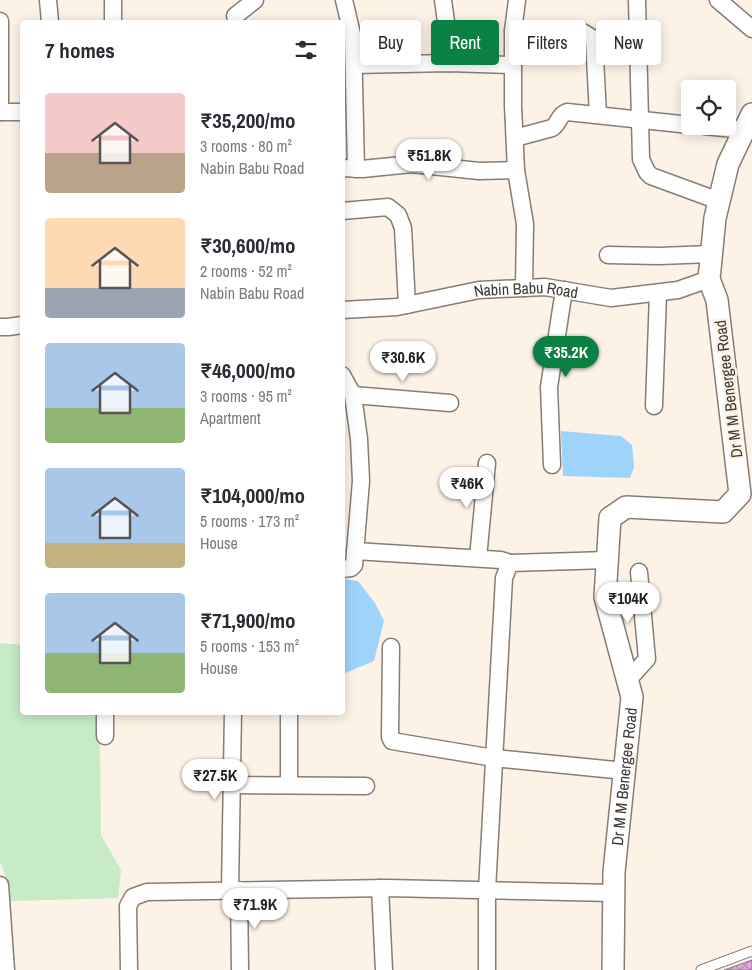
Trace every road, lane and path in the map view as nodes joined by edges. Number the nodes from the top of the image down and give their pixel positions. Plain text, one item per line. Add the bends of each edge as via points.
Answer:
1 (48, 0) edge
2 (113, 0) edge
3 (255, 0) edge
4 (344, 0) edge
5 (443, 0) edge
6 (517, 0) edge
7 (637, 0) edge
8 (718, 0) edge
9 (235, 13) edge
10 (50, 20) edge
11 (113, 20) edge
12 (446, 20) edge
13 (514, 20) edge
14 (0, 22) edge
15 (752, 29) edge
16 (586, 34) edge
17 (431, 63) edge
18 (354, 65) junction
19 (513, 65) edge
20 (349, 102) edge
21 (0, 112) edge
22 (20, 112) edge
23 (598, 115) junction
24 (640, 119) junction
25 (748, 122) edge
26 (681, 124) edge
27 (514, 138) junction
28 (349, 168) edge
29 (516, 170) junction
30 (719, 201) junction
31 (345, 211) edge
32 (712, 254) junction
33 (608, 255) dead end
34 (710, 280) junction
35 (524, 288) junction
36 (564, 290) junction
37 (658, 292) junction
38 (407, 305) junction
39 (345, 310) edge
40 (20, 325) edge
41 (0, 327) edge
42 (345, 380) edge
43 (353, 395) junction
44 (450, 403) dead end
45 (654, 406) dead end
46 (486, 463) dead end
47 (552, 465) dead end
48 (354, 551) junction
49 (478, 558) junction
50 (608, 560) junction
51 (510, 564) junction
52 (345, 569) edge
53 (639, 572) dead end
54 (391, 647) dead end
55 (628, 680) junction
56 (105, 715) edge
57 (233, 715) edge
58 (289, 715) edge
59 (105, 736) dead end
60 (494, 758) junction
61 (625, 770) junction
62 (289, 784) junction
63 (231, 785) junction
64 (366, 786) dead end
65 (0, 886) edge
66 (380, 888) junction
67 (235, 890) junction
68 (487, 890) junction
69 (613, 893) junction
70 (752, 951) edge
71 (6, 970) edge
72 (129, 970) edge
73 (240, 970) edge
74 (384, 970) edge
75 (487, 970) edge
76 (613, 970) edge
77 (701, 970) edge

1 - 10 street
2 - 11 street
3 - 9 street
4 - 18 street via 353,38
5 - 12 street
6 - 13 street
7 - 24 street
8 - 15 street
14 - 21 street
16 - 23 street via 594,38
17 - 18 street
18 - 20 street
19 - 27 street
20 - 28 street
21 - 22 street
23 - 24 street
23 - 27 street via 567,112 552,128
24 - 26 street
24 - 30 street via 641,159 647,172
25 - 30 street, Dr M M Benergee Road via 728,164
27 - 29 street
28 - 29 street via 412,164 479,171
29 - 35 street via 525,224
30 - 32 street, Dr M M Benergee Road
31 - 38 street via 388,208 398,215 403,228
32 - 33 street
32 - 34 street, Dr M M Benergee Road
34 - 37 street, Nabin Babu Road via 678,290
34 - 50 street, Dr M M Benergee Road via 717,300 740,494 723,512 626,508 610,518
35 - 36 street, Nabin Babu Road
35 - 38 street, Nabin Babu Road via 479,290
36 - 37 street, Nabin Babu Road via 611,298
36 - 47 street via 549,387
37 - 45 street
38 - 39 street, Nabin Babu Road
40 - 41 street
42 - 43 street
43 - 44 street
43 - 48 street via 360,439
46 - 49 street
48 - 49 street
48 - 52 street via 354,564
49 - 51 street
50 - 51 street
50 - 55 street, Dr M M Benergee Road via 605,597
51 - 60 street via 504,578
53 - 55 street via 647,659
54 - 60 street via 392,741
55 - 61 street, Dr M M Benergee Road via 632,697
56 - 59 street
57 - 63 street
58 - 62 street
60 - 61 street
60 - 68 street
61 - 69 street, Dr M M Benergee Road
62 - 63 street
62 - 64 street
63 - 67 street
65 - 71 street
66 - 67 street
66 - 68 street
66 - 74 street
67 - 72 street via 147,892 133,897 128,906
67 - 73 street
68 - 69 street
68 - 75 street
69 - 76 street, Dr M M Benergee Road
70 - 77 lane

